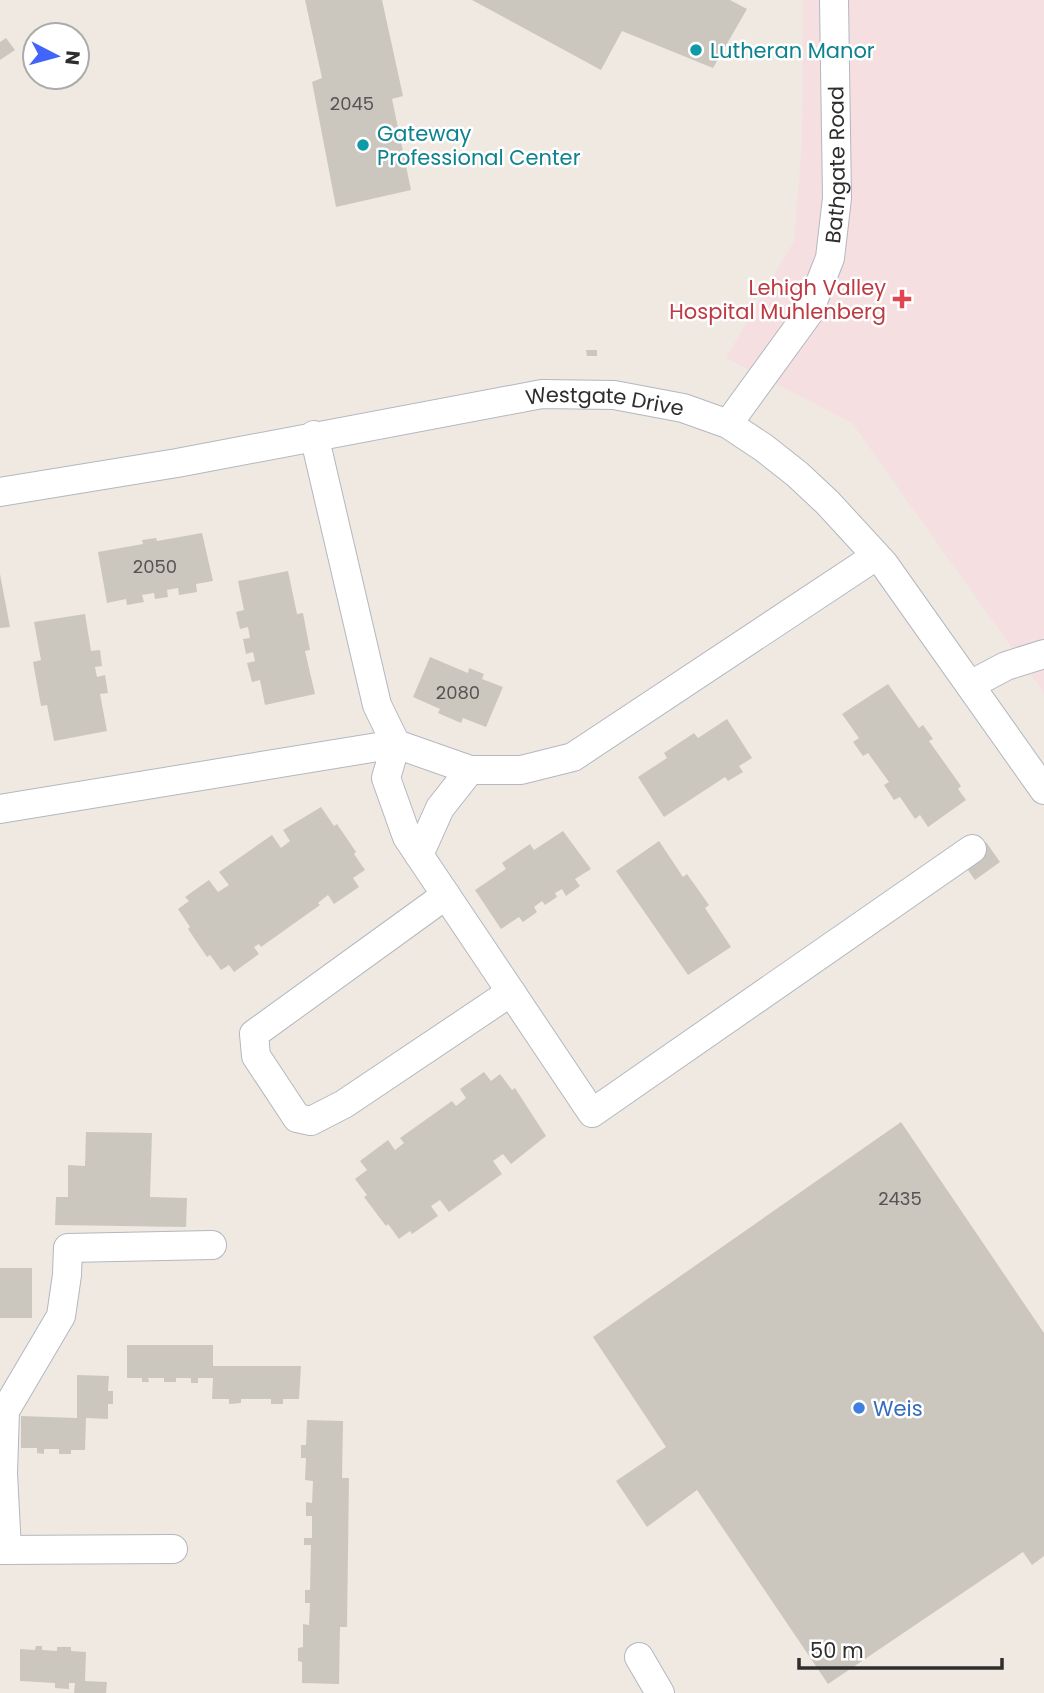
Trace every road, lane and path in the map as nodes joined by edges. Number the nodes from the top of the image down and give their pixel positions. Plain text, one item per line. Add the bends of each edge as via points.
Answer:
1 (834, 0) edge
2 (728, 424) junction
3 (314, 435) junction
4 (0, 492) edge
5 (876, 556) junction
6 (1044, 654) edge
7 (970, 685) junction
8 (396, 744) junction
9 (470, 769) junction
10 (1044, 790) edge
11 (0, 808) edge
12 (972, 849) dead end
13 (419, 855) junction
14 (446, 895) junction
15 (511, 992) junction
16 (212, 1245) dead end
17 (173, 1549) dead end
18 (4, 1550) edge
19 (639, 1657) dead end
20 (660, 1693) edge

1 - 2 street, Bathgate Road via 837,198 830,258 803,322
2 - 3 street, Westgate Drive via 648,400 562,393
2 - 5 street, Westgate Drive via 797,474
3 - 4 street, Westgate Drive
3 - 8 street via 376,705
5 - 7 street, Westgate Drive
5 - 9 street via 573,757 522,770
6 - 7 street via 1006,666
7 - 10 street, Westgate Drive
8 - 9 street
8 - 11 street
8 - 13 street via 386,778 407,837
9 - 13 street via 440,808
12 - 15 street via 592,1112
13 - 14 street
14 - 15 street
14 - 15 street via 254,1034 256,1056 269,1077 297,1118 311,1121 344,1104
16 - 18 street via 68,1248 61,1316 5,1410
17 - 18 street
19 - 20 street

